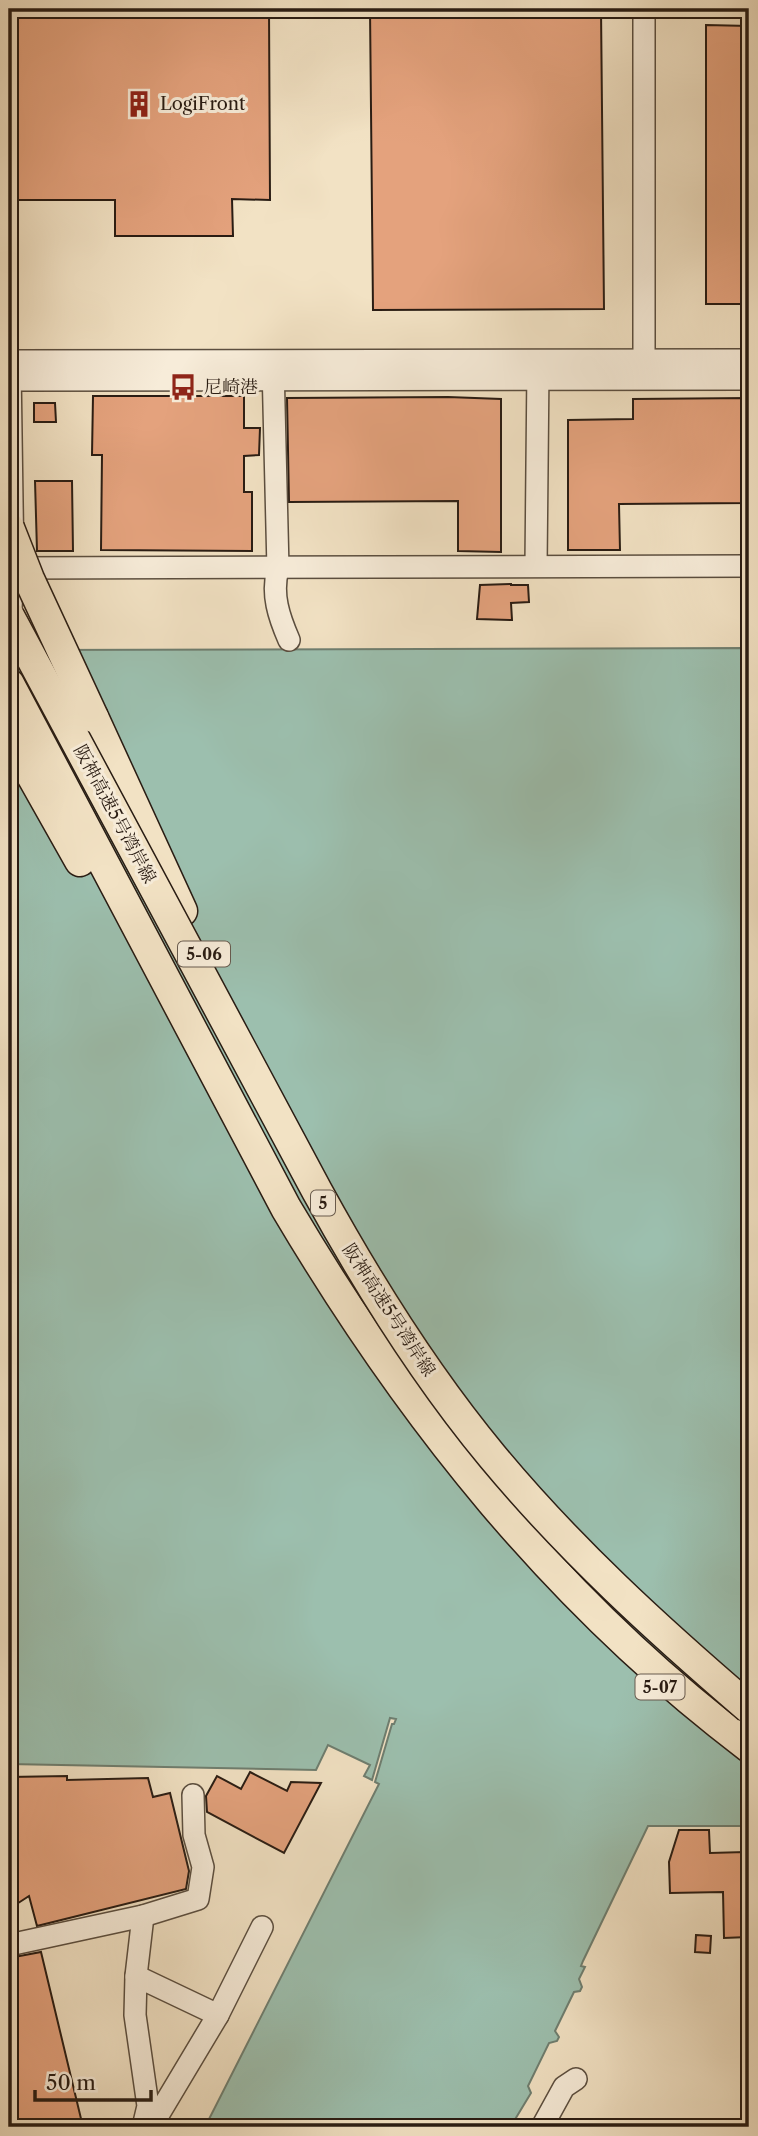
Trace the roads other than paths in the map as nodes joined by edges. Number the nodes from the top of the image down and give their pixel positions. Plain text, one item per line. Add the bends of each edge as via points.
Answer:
1 (645, 9) edge
2 (644, 360) junction
3 (749, 360) edge
4 (273, 370) junction
5 (538, 370) junction
6 (10, 371) edge
7 (749, 379) edge
8 (9, 528) edge
9 (536, 566) junction
10 (749, 566) edge
11 (11, 568) edge
12 (278, 569) junction
13 (9, 616) edge
14 (9, 636) edge
15 (289, 640) dead end
16 (9, 684) edge
17 (9, 735) edge
18 (219, 1081) junction
19 (317, 1191) junction
20 (581, 1600) junction
21 (699, 1665) junction
22 (749, 1698) edge
23 (749, 1708) edge
24 (749, 1747) edge
25 (749, 1764) edge
26 (192, 1795) dead end
27 (143, 1916) junction
28 (262, 1927) dead end
29 (9, 1945) edge
30 (136, 1976) junction
31 (218, 2015) junction
32 (576, 2079) dead end
33 (143, 2127) edge
34 (151, 2127) edge
35 (542, 2127) edge

1 - 2 street
2 - 3 street
2 - 5 street
4 - 5 street
4 - 6 street
4 - 12 street
5 - 7 street
5 - 9 street
6 - 11 street
8 - 19 highway, 5-06, bridge via 174,897 275,1091
9 - 10 street
9 - 12 street
11 - 12 street
11 - 14 street
12 - 15 street via 278,614
13 - 19 highway, 阪神高速5号湾岸線 / 5, bridge
16 - 18 highway, 阪神高速5号湾岸線 / 5
17 - 18 highway via 103,899
18 - 20 highway, 阪神高速5号湾岸線 / 5 via 286,1208 388,1369 462,1467
19 - 21 highway, 阪神高速5号湾岸線 / 5, bridge via 412,1349 491,1455 590,1564
20 - 24 highway, 阪神高速5号湾岸線 / 5 via 677,1689
20 - 25 highway, 5-07 via 618,1646 670,1698
21 - 22 highway, 5-07, bridge
21 - 23 highway, 阪神高速5号湾岸線 / 5, bridge
26 - 27 street via 194,1835 203,1867 198,1899
27 - 29 street
27 - 30 street
28 - 31 street
30 - 31 street
30 - 33 street via 135,2015 148,2106
31 - 34 street
32 - 35 street via 564,2087

